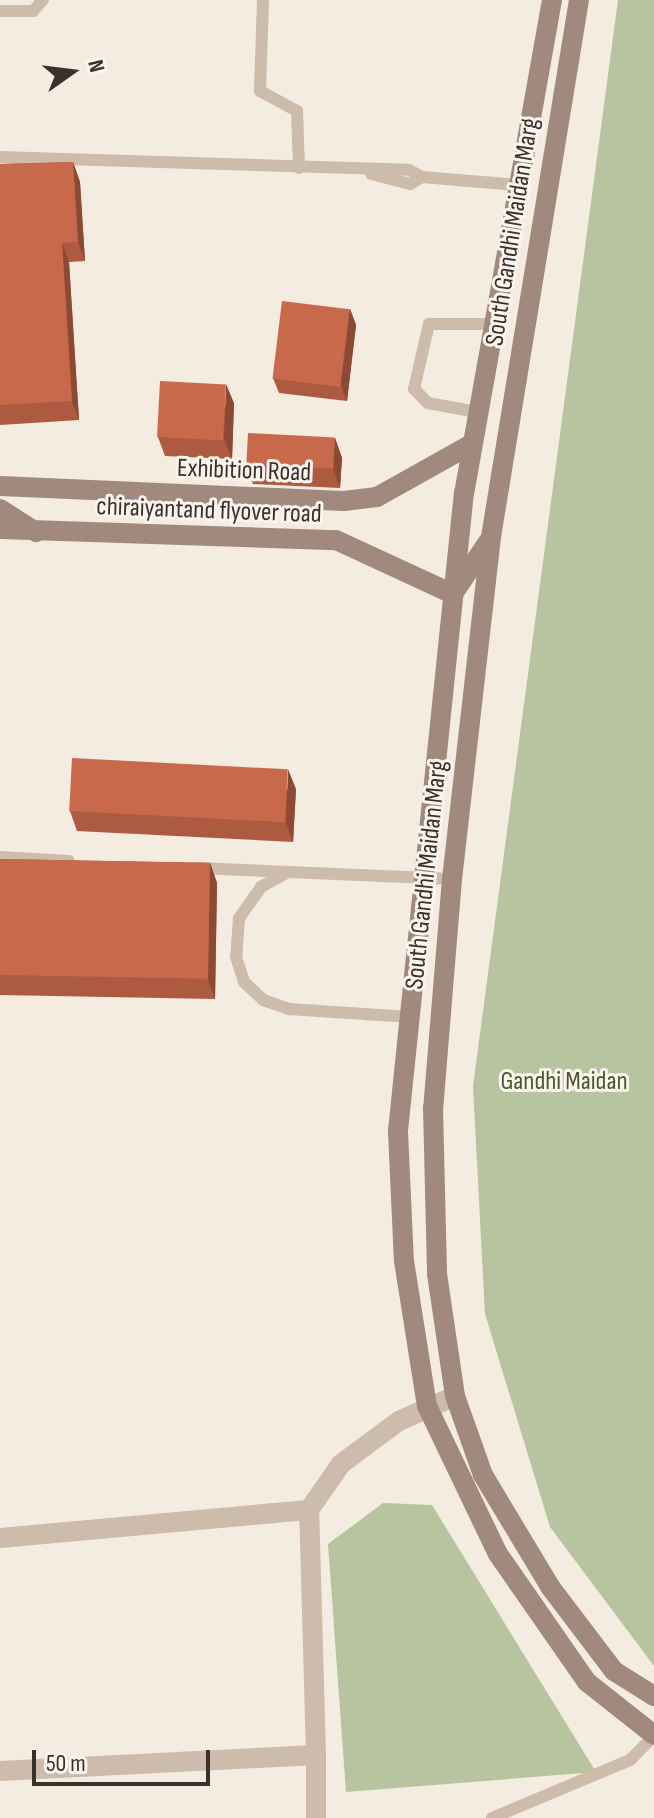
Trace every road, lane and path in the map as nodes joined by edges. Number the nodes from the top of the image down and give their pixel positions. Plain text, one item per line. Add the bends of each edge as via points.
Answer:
1 (43, 0) edge
2 (263, 0) edge
3 (552, 0) edge
4 (579, 0) edge
5 (0, 11) edge
6 (0, 157) edge
7 (299, 168) junction
8 (517, 185) junction
9 (490, 324) junction
10 (477, 412) junction
11 (472, 444) junction
12 (0, 486) edge
13 (45, 489) junction
14 (6, 510) edge
15 (0, 529) edge
16 (36, 532) junction
17 (491, 537) junction
18 (453, 594) junction
19 (0, 857) edge
20 (91, 862) edge
21 (182, 867) edge
22 (288, 872) junction
23 (424, 878) junction
24 (452, 879) junction
25 (410, 1017) junction
26 (455, 1396) junction
27 (427, 1406) junction
28 (309, 1510) junction
29 (0, 1538) edge
30 (654, 1696) edge
31 (654, 1736) edge
32 (316, 1755) junction
33 (0, 1771) edge
34 (316, 1818) edge
35 (492, 1818) edge

1 - 5 lane via 33,11
2 - 7 lane via 260,91 297,111
3 - 8 main road
4 - 17 main road, South Gandhi Maidan Marg
6 - 7 lane
7 - 8 lane via 371,174 409,170 422,177
8 - 9 main road
9 - 10 main road
9 - 10 lane via 429,324 414,389 428,403
10 - 11 main road
11 - 13 main road, Exhibition Road via 377,497 344,501
11 - 18 main road
12 - 13 main road, Exhibition Road
13 - 14 main road
14 - 16 main road
15 - 16 main road, chiraiyantand flyover road
16 - 18 main road, chiraiyantand flyover road via 336,540
17 - 18 main road
17 - 24 main road, South Gandhi Maidan Marg
18 - 23 main road
19 - 20 lane
21 - 22 lane
22 - 23 lane
22 - 25 lane via 261,887 239,918 236,957 244,982 263,1000 289,1009
23 - 24 lane
23 - 25 main road
24 - 26 main road, South Gandhi Maidan Marg via 433,1108 437,1274
25 - 27 main road via 398,1131 404,1261
26 - 27 street
26 - 30 main road, South Gandhi Maidan Marg via 483,1475 551,1588 614,1671
27 - 28 street via 341,1464
27 - 31 main road via 535,1613 587,1682
28 - 29 street
28 - 32 street
31 - 35 lane via 630,1760
32 - 33 street
32 - 34 street

